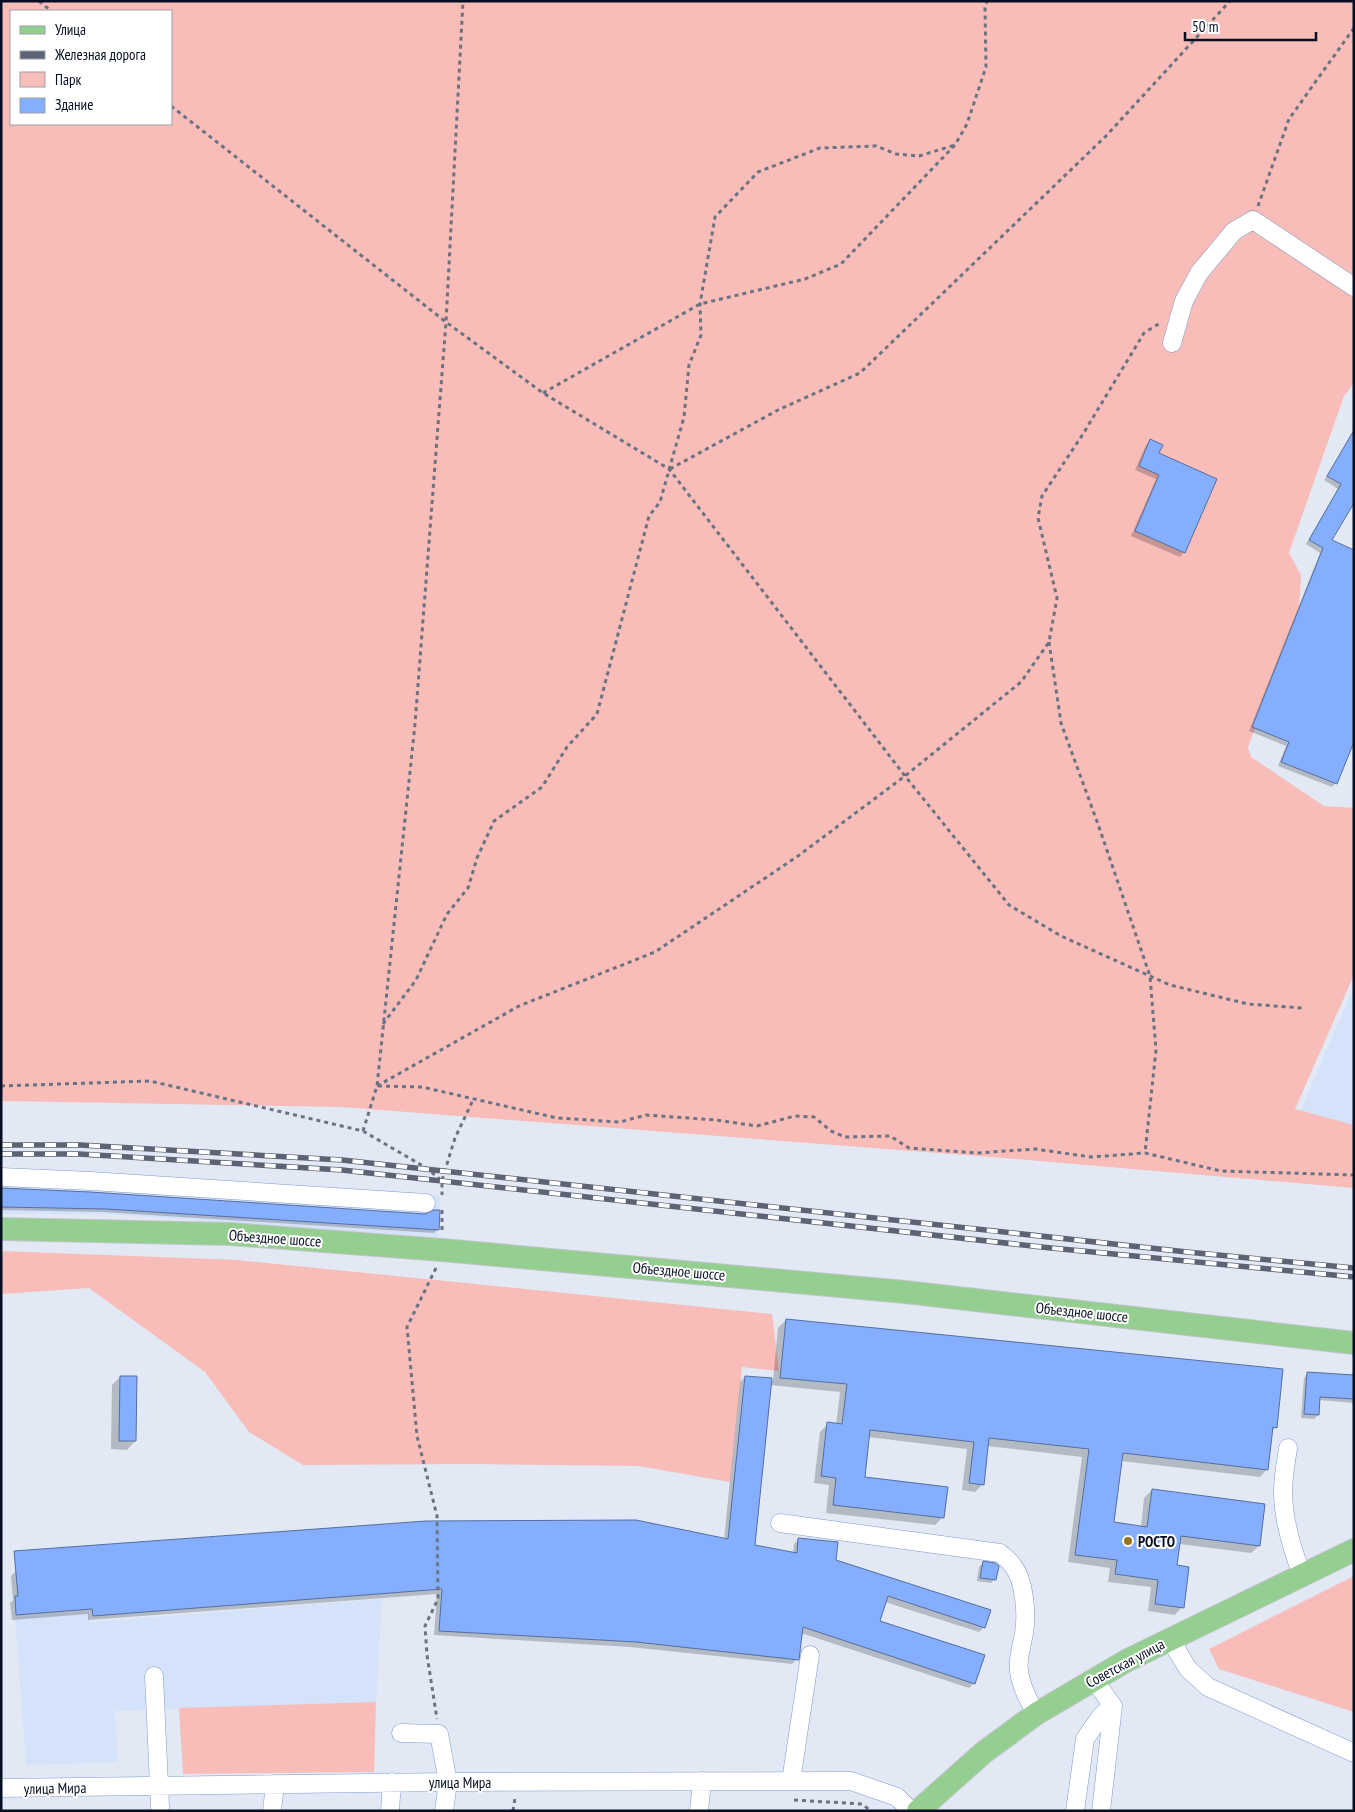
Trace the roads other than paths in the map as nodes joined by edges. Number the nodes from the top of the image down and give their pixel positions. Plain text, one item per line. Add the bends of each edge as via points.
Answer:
1 (1354, 287) edge
2 (1172, 343) dead end
3 (1, 1177) edge
4 (426, 1203) dead end
5 (1, 1229) edge
6 (1354, 1343) edge
7 (1288, 1448) dead end
8 (780, 1522) dead end
9 (1354, 1550) edge
10 (1302, 1575) junction
11 (1170, 1639) junction
12 (810, 1655) dead end
13 (154, 1676) dead end
14 (1094, 1680) junction
15 (1113, 1706) junction
16 (1036, 1714) junction
17 (401, 1734) dead end
18 (1354, 1753) edge
19 (702, 1781) junction
20 (791, 1781) junction
21 (392, 1782) junction
22 (448, 1782) junction
23 (275, 1784) junction
24 (160, 1786) junction
25 (1, 1788) edge
26 (160, 1807) dead end
27 (272, 1811) edge
28 (390, 1811) edge
29 (444, 1811) edge
30 (700, 1811) edge
31 (911, 1811) edge
32 (918, 1811) edge
33 (1075, 1811) edge
34 (1101, 1811) edge

1 - 2 street via 1253,220 1234,231 1198,273 1184,301
3 - 4 street
5 - 6 main road, Объездное шоссе via 230,1234 442,1250 905,1292
7 - 10 street via 1283,1492 1287,1522
8 - 16 street via 1000,1553 1020,1578 1025,1614 1019,1671 1026,1697
9 - 10 main road, Советская улица
10 - 11 main road, Советская улица
11 - 14 main road, Советская улица
11 - 18 street via 1188,1669 1208,1687
12 - 20 street via 793,1739
13 - 24 street
14 - 15 street
14 - 16 main road, Советская улица
15 - 33 street via 1101,1716 1085,1739
15 - 34 street
16 - 32 main road, Советская улица via 983,1753
17 - 22 street via 439,1734
19 - 20 street, улица Мира
19 - 22 street, улица Мира
19 - 30 street
20 - 31 street, улица Мира via 852,1781 897,1798
21 - 22 street, улица Мира
21 - 23 street, улица Мира
21 - 28 street
22 - 29 street
23 - 24 street, улица Мира
23 - 27 street
24 - 25 street, улица Мира
24 - 26 street

